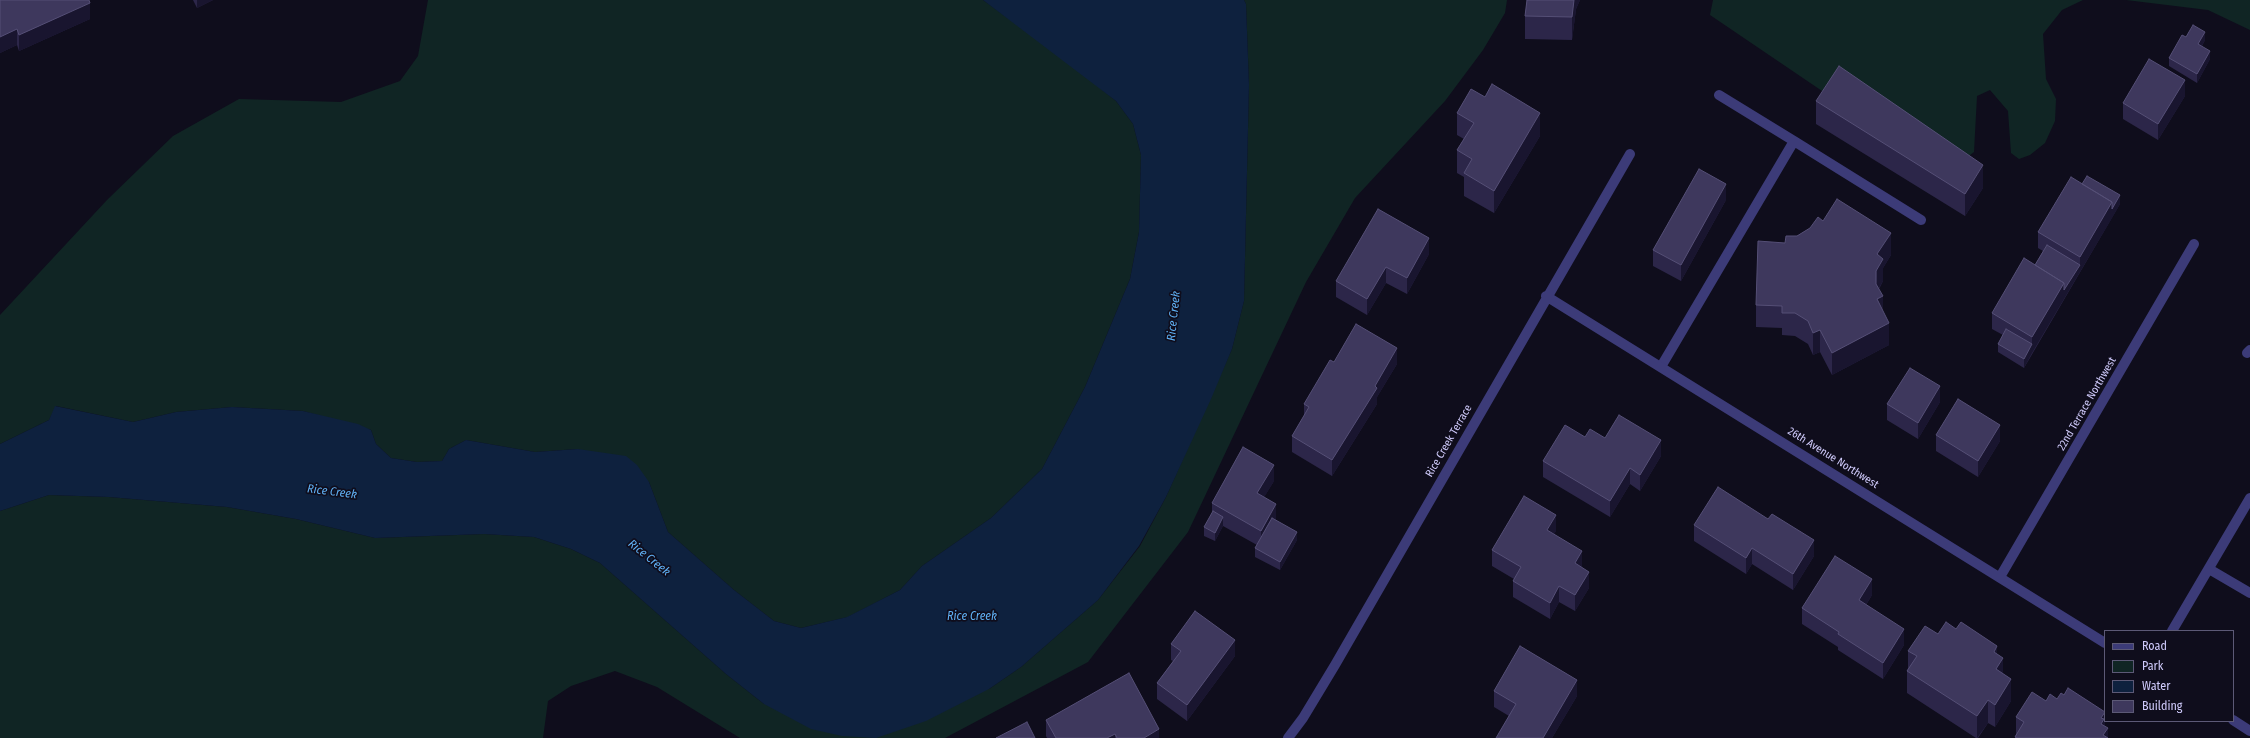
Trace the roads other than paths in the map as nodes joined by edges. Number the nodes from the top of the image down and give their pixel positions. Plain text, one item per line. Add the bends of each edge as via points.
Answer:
1 (1719, 95) dead end
2 (1794, 141) junction
3 (1630, 154) dead end
4 (1921, 220) dead end
5 (2194, 244) dead end
6 (1546, 296) junction
7 (1662, 365) junction
8 (2250, 498) edge
9 (2209, 569) junction
10 (2000, 576) junction
11 (2250, 593) edge
12 (2173, 630) edge
13 (2104, 642) edge
14 (2234, 721) edge
15 (2250, 731) edge
16 (1288, 738) edge

1 - 2 street
2 - 4 street
2 - 7 street
3 - 6 street, Rice Creek Terrace
5 - 10 street, 22nd Terrace Northwest
6 - 7 street, 26th Avenue Northwest
6 - 16 street, Rice Creek Terrace via 1335,665
7 - 10 street, 26th Avenue Northwest
8 - 9 street
9 - 11 street
9 - 12 street
10 - 13 street, 26th Avenue Northwest
14 - 15 street

